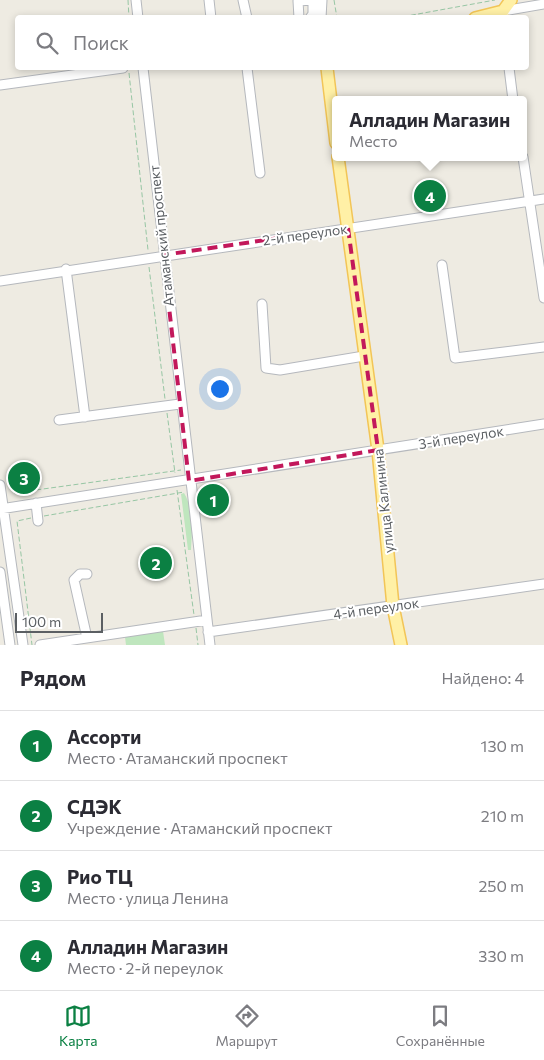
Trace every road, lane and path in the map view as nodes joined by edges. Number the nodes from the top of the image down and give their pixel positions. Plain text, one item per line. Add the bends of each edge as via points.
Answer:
1 (128, 0) edge
2 (136, 0) edge
3 (209, 0) edge
4 (242, 0) edge
5 (334, 0) edge
6 (495, 0) edge
7 (511, 0) edge
8 (317, 2) edge
9 (544, 4) edge
10 (503, 14) edge
11 (129, 15) edge
12 (138, 15) edge
13 (211, 15) edge
14 (246, 15) edge
15 (299, 15) edge
16 (312, 15) edge
17 (320, 15) edge
18 (336, 15) edge
19 (412, 15) edge
20 (109, 70) edge
21 (128, 70) edge
22 (142, 70) edge
23 (247, 70) edge
24 (327, 70) edge
25 (509, 70) edge
26 (0, 85) edge
27 (512, 96) edge
28 (332, 104) edge
29 (339, 161) edge
30 (523, 161) edge
31 (260, 173) dead end
32 (544, 199) edge
33 (530, 202) junction
34 (348, 228) junction
35 (163, 255) junction
36 (148, 257) junction
37 (442, 265) dead end
38 (66, 269) junction
39 (0, 281) edge
40 (544, 298) edge
41 (262, 304) dead end
42 (544, 346) edge
43 (364, 356) junction
44 (180, 404) junction
45 (166, 406) junction
46 (85, 416) junction
47 (59, 420) dead end
48 (544, 424) edge
49 (378, 450) junction
50 (182, 470) dead end
51 (175, 471) junction
52 (175, 477) dead end
53 (189, 481) junction
54 (0, 485) edge
55 (177, 489) dead end
56 (184, 492) dead end
57 (14, 493) dead end
58 (179, 493) junction
59 (36, 503) junction
60 (2, 508) edge
61 (38, 519) junction
62 (0, 572) edge
63 (87, 574) dead end
64 (544, 584) edge
65 (393, 606) junction
66 (207, 620) junction
67 (195, 622) junction
68 (208, 632) junction
69 (87, 638) junction
70 (10, 645) edge
71 (23, 645) edge
72 (32, 645) edge
73 (40, 645) edge
74 (198, 645) edge
75 (210, 645) edge
76 (401, 645) edge

1 - 11 path
2 - 12 street
3 - 13 street
4 - 14 street
5 - 18 path
6 - 19 path
7 - 10 main road
8 - 15 street via 298,2
8 - 16 street
8 - 17 street
9 - 10 street
20 - 26 street
21 - 36 path
22 - 35 street, Атаманский проспект
23 - 31 street
24 - 28 main road
25 - 27 street
29 - 34 main road, улица Калинина
30 - 33 street
32 - 33 street, 2-й переулок
33 - 34 street, 2-й переулок
33 - 40 street
34 - 35 street, 2-й переулок
34 - 43 main road, улица Калинина
35 - 36 street, 2-й переулок
35 - 44 street, Атаманский проспект
36 - 38 street, 2-й переулок
36 - 45 path
37 - 42 street via 455,358
38 - 39 street, 2-й переулок
38 - 46 street
41 - 43 street via 266,368 280,370
43 - 49 main road, улица Калинина
44 - 45 street
44 - 53 street, Атаманский проспект
45 - 46 street
45 - 51 path
46 - 47 street
48 - 49 street, 3-й переулок
49 - 53 street, 3-й переулок
49 - 65 main road, улица Калинина
50 - 51 path
51 - 52 path
51 - 57 path
53 - 59 street, 3-й переулок
53 - 66 street, Атаманский проспект
54 - 60 street
55 - 58 path
56 - 58 path
58 - 61 path
58 - 67 path
59 - 60 street, 3-й переулок
59 - 61 street
60 - 71 street
61 - 72 path via 17,521
62 - 70 street
63 - 69 street via 80,574 74,580
64 - 65 street, 4-й переулок
65 - 68 street, 4-й переулок
65 - 76 main road, улица Калинина
66 - 67 street
66 - 68 street, Атаманский проспект
67 - 69 street
67 - 74 path
68 - 75 street, Атаманский проспект
69 - 73 street

